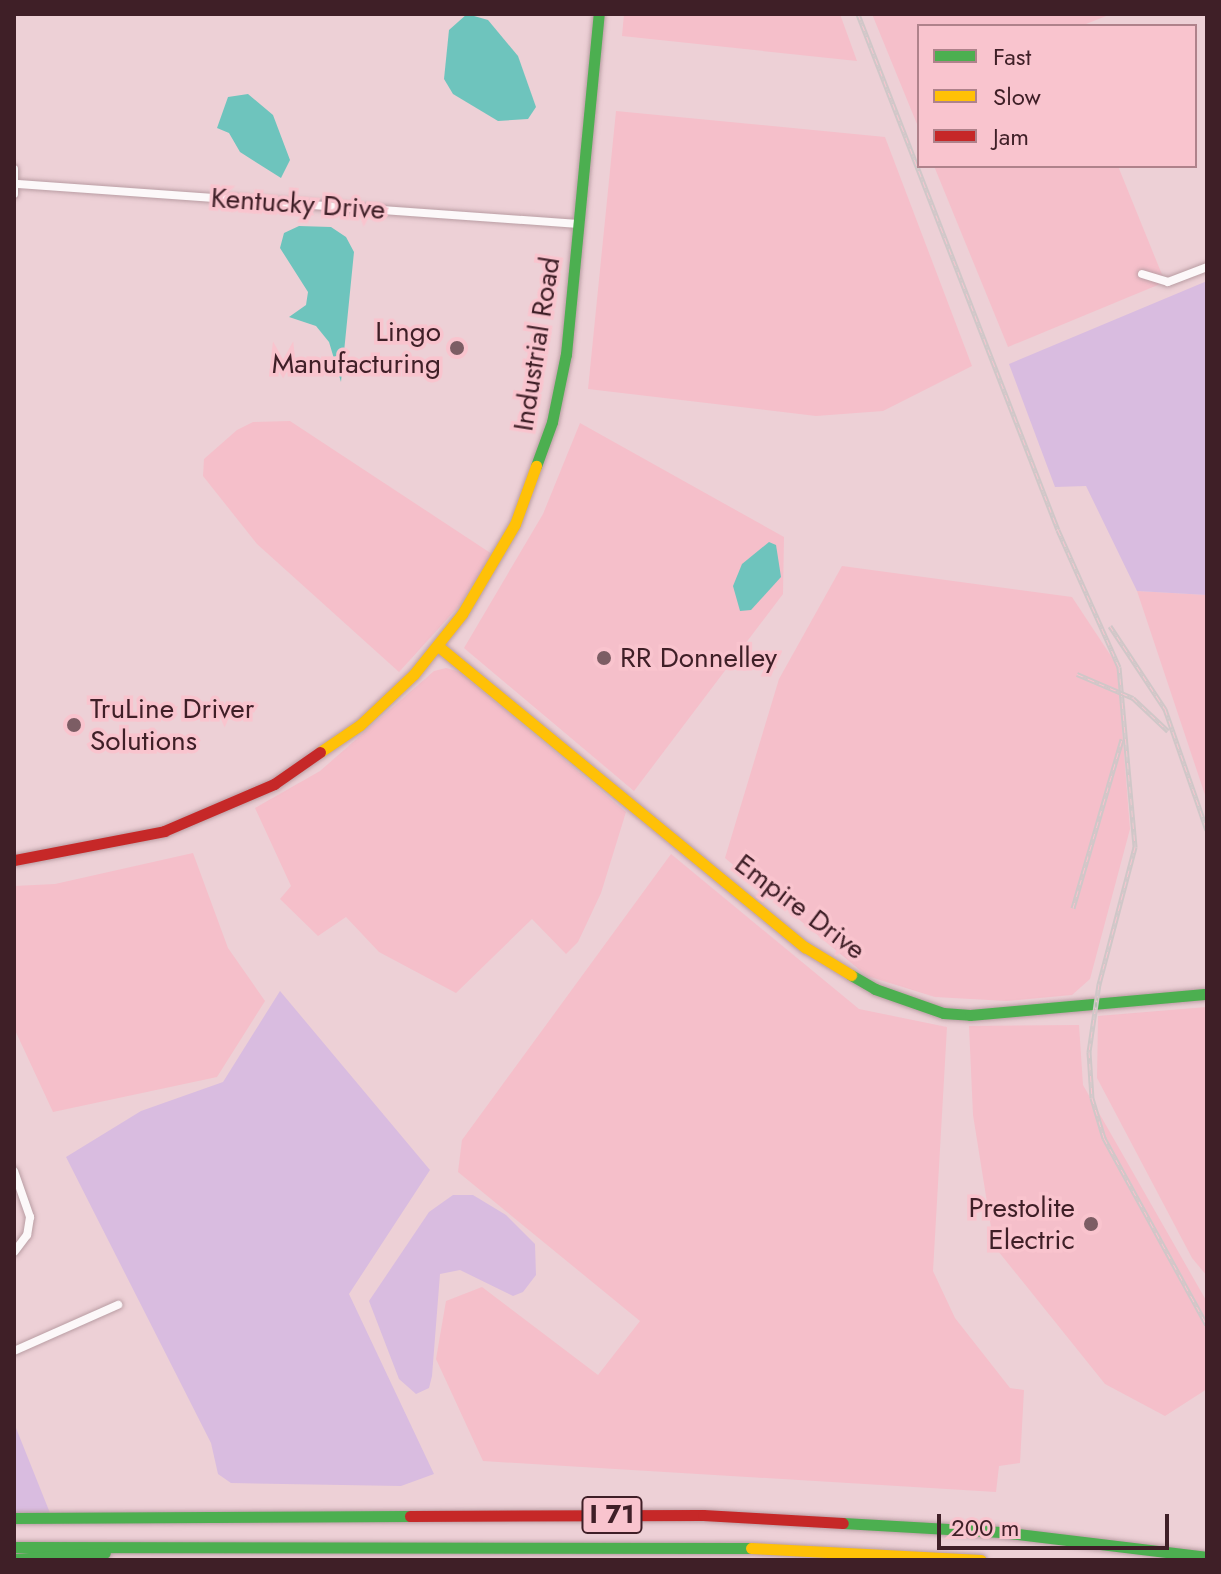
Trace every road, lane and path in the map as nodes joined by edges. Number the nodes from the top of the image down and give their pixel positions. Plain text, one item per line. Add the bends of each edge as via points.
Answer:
1 (599, 14) edge
2 (14, 169) edge
3 (18, 184) junction
4 (14, 194) edge
5 (579, 224) junction
6 (1207, 267) edge
7 (1142, 274) dead end
8 (438, 646) junction
9 (14, 860) edge
10 (1207, 994) edge
11 (14, 1171) edge
12 (14, 1252) edge
13 (118, 1305) dead end
14 (14, 1351) edge
15 (14, 1518) edge
16 (14, 1547) edge
17 (136, 1547) junction
18 (1207, 1557) edge
19 (14, 1559) edge
20 (981, 1560) edge

1 - 5 main road, Industrial Road
2 - 3 street
3 - 4 street
3 - 5 street, Kentucky Drive
5 - 8 main road, Industrial Road via 566,354 544,452 495,561
6 - 7 street via 1168,282
8 - 9 main road, Industrial Road via 392,696 332,747 228,807 123,843
8 - 10 main road, Empire Drive via 813,953 875,989 943,1013 970,1015
11 - 12 street via 30,1217 27,1235
13 - 14 street
15 - 18 main road, I 71 via 719,1515 1001,1532
16 - 17 main road, I 71
17 - 19 main road via 81,1558
17 - 20 main road, I 71 via 703,1545

